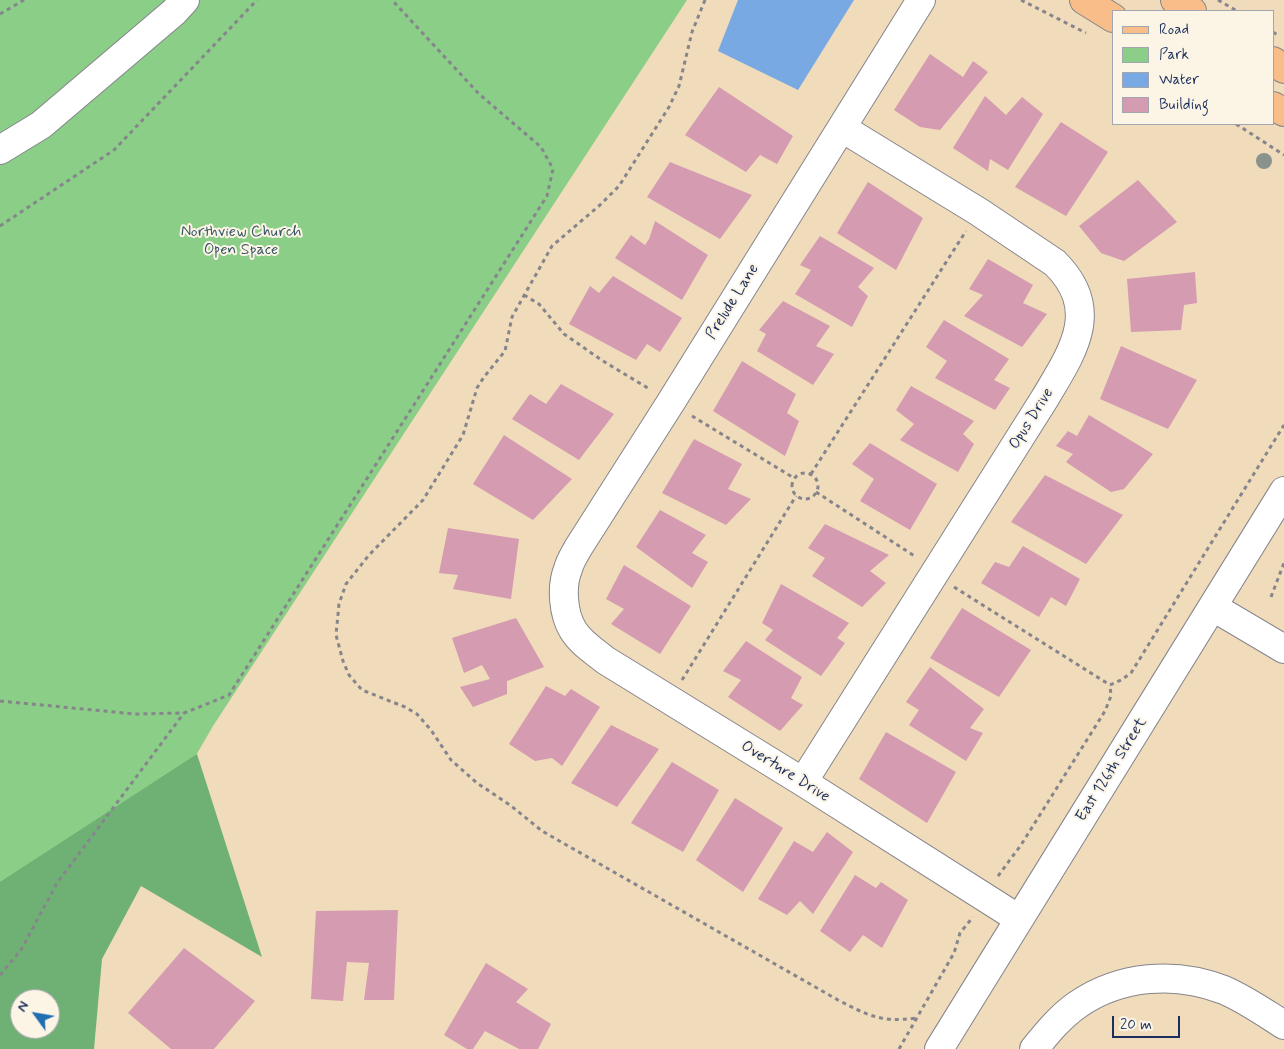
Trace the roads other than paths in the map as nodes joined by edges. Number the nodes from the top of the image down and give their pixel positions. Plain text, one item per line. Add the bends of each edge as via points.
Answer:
1 (184, 0) edge
2 (921, 0) edge
3 (1084, 0) edge
4 (1112, 17) edge
5 (842, 128) junction
6 (0, 150) edge
7 (1284, 491) edge
8 (1213, 607) junction
9 (566, 611) joint
10 (1284, 649) edge
11 (803, 782) junction
12 (1019, 919) junction
13 (1284, 1025) edge
14 (938, 1049) edge
15 (1034, 1049) edge

1 - 6 street via 41,125
2 - 5 street, Prelude Lane
3 - 4 main road
5 - 9 street, Prelude Lane via 578,548 567,570 564,589
5 - 11 street, Opus Drive via 1055,262 1064,271 1078,298 1080,329 1072,353
7 - 8 street, East 126th Street
8 - 10 street
8 - 12 street, East 126th Street
9 - 11 street, Overture Drive via 573,630 605,660
11 - 12 street, Overture Drive
12 - 14 street, East 126th Street
13 - 15 street via 1243,1000 1209,985 1180,979 1152,979 1122,984 1092,996 1065,1015

